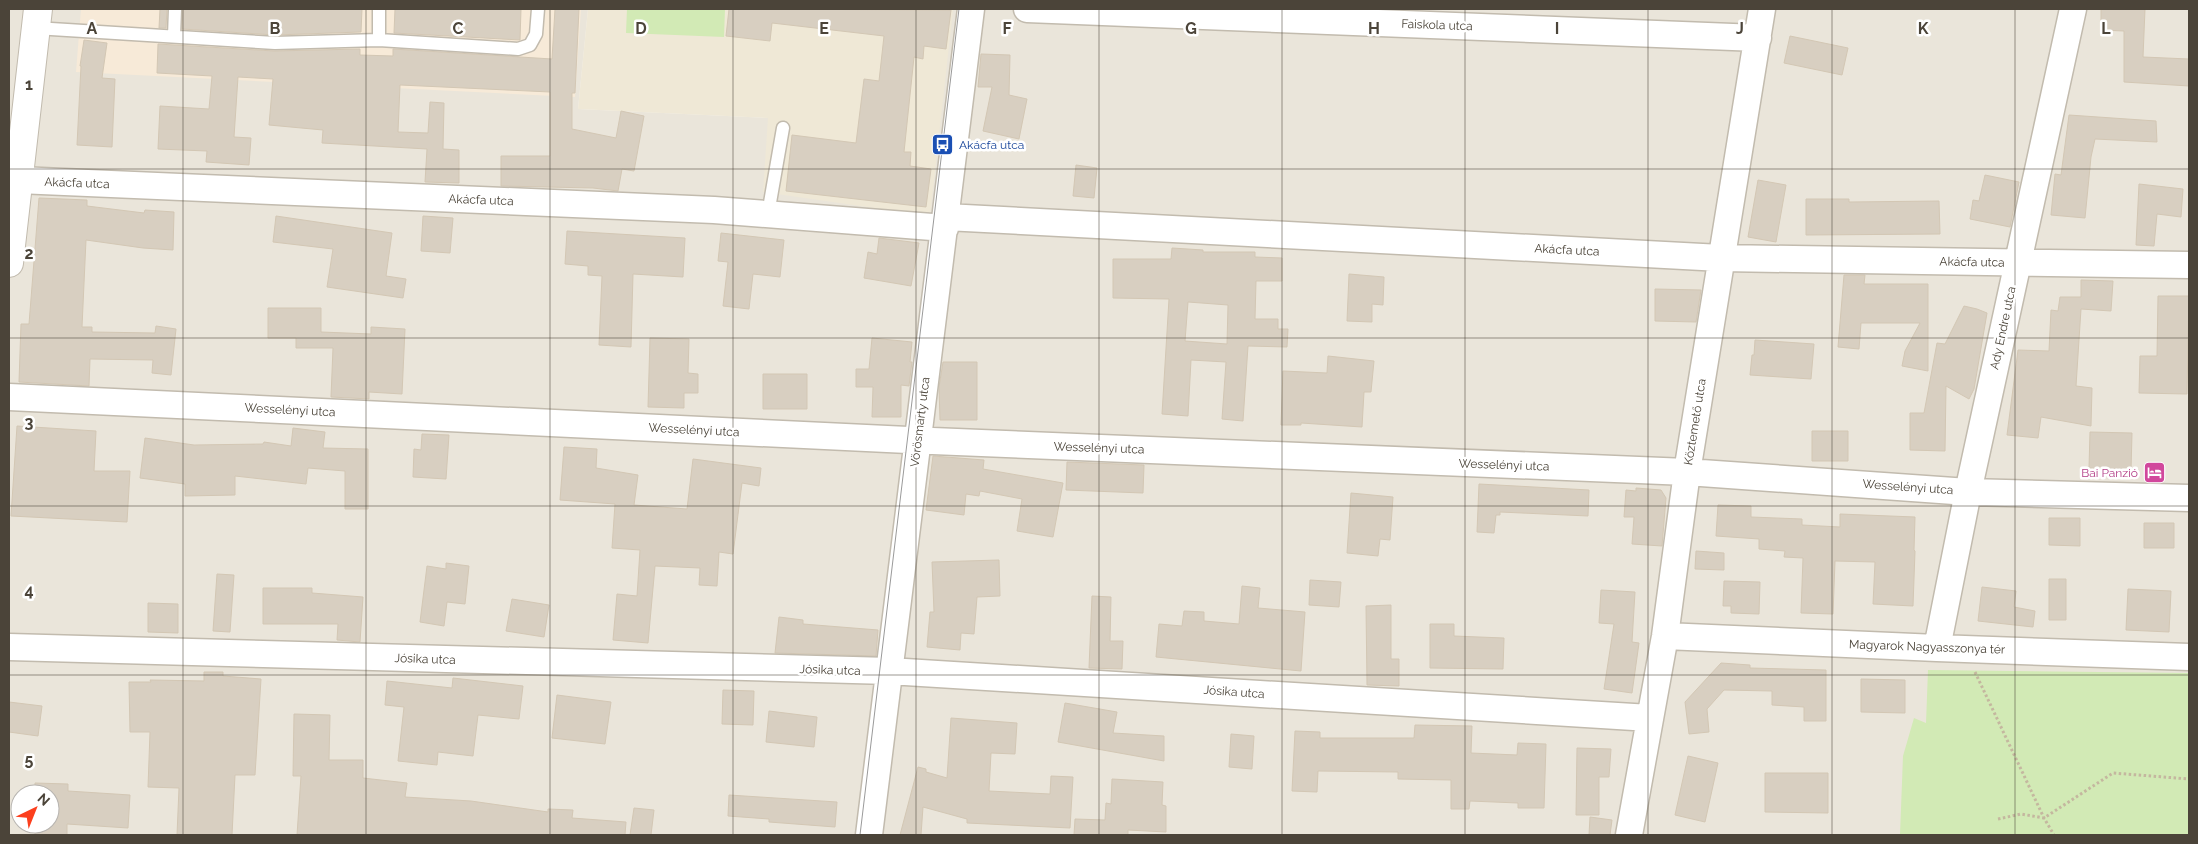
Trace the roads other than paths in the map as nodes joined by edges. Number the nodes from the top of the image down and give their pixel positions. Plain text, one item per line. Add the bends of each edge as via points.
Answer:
1 (175, 9) edge
2 (379, 9) edge
3 (538, 9) edge
4 (971, 9) edge
5 (1027, 9) edge
6 (1762, 9) edge
7 (2073, 9) edge
8 (36, 18) edge
9 (174, 36) junction
10 (1758, 38) junction
11 (379, 40) junction
12 (783, 128) dead end
13 (16, 165) edge
14 (768, 214) junction
15 (945, 223) junction
16 (1721, 258) junction
17 (9, 263) edge
18 (2016, 263) junction
19 (2189, 265) edge
20 (9, 396) edge
21 (918, 441) junction
22 (1687, 472) junction
23 (1968, 492) junction
24 (2189, 498) edge
25 (1665, 636) junction
26 (9, 647) edge
27 (1937, 648) junction
28 (2189, 656) edge
29 (889, 671) junction
30 (1650, 718) junction
31 (869, 835) edge
32 (1629, 835) edge

1 - 9 lane
2 - 11 lane
3 - 11 lane via 536,34 530,45 518,49
4 - 15 street, Vörösmarty utca
5 - 10 street, Faiskola utca
6 - 10 street, Köztemető utca
7 - 18 street, Ady Endre utca
8 - 9 lane
8 - 13 street
9 - 11 lane via 275,43
10 - 16 street, Köztemető utca
12 - 14 lane
13 - 14 street, Akácfa utca
13 - 17 street
14 - 15 street, Akácfa utca
15 - 16 street, Akácfa utca
15 - 21 street, Vörösmarty utca
16 - 18 street, Akácfa utca
16 - 22 street, Köztemető utca
18 - 19 street, Akácfa utca
18 - 23 street, Ady Endre utca
20 - 21 street, Wesselényi utca
21 - 22 street, Wesselényi utca
21 - 29 street, Vörösmarty utca
22 - 23 street, Wesselényi utca
22 - 25 street, Köztemető utca
23 - 24 street, Wesselényi utca
23 - 27 street, Ady Endre utca
25 - 27 street, Magyarok Nagyasszonya tér
25 - 30 street, Köztemető utca
26 - 29 street, Jósika utca
27 - 28 street, Magyarok Nagyasszonya tér
29 - 30 street, Jósika utca
29 - 31 street, Vörösmarty utca
30 - 32 street, Köztemető utca

